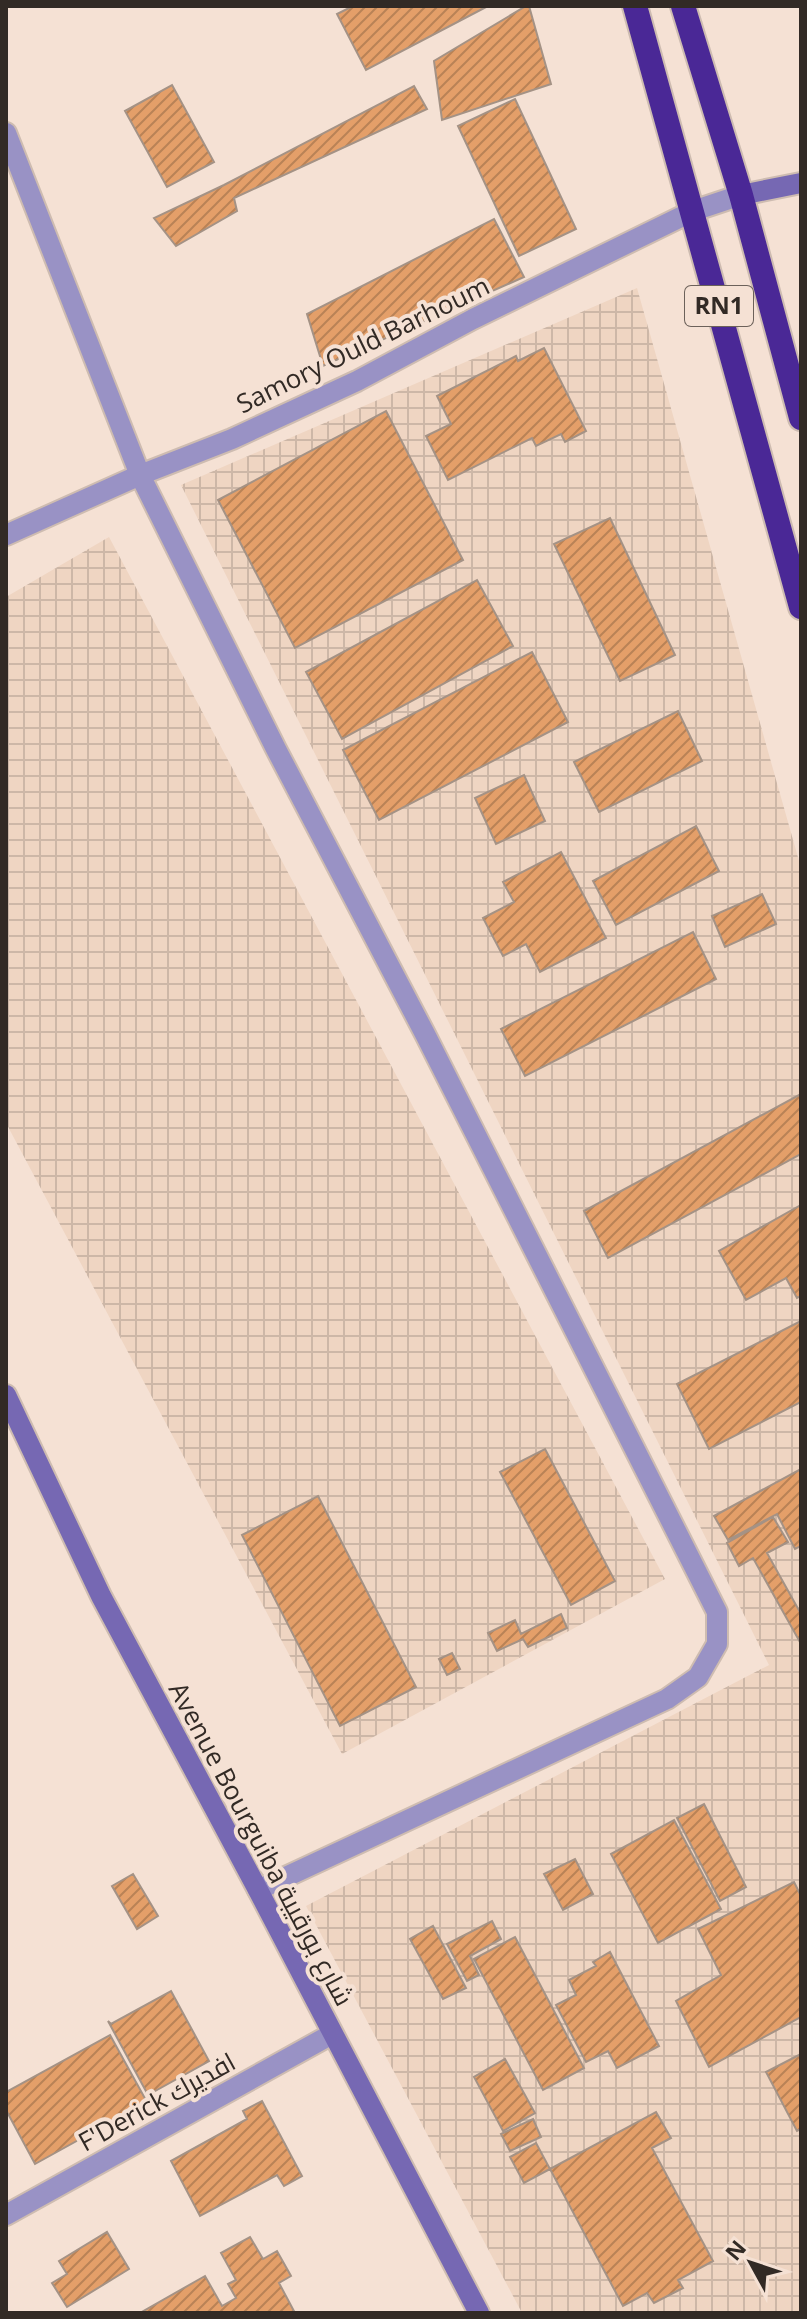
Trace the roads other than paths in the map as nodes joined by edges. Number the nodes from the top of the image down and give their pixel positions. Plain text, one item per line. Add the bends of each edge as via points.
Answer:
1 (635, 6) edge
2 (683, 6) edge
3 (6, 133) edge
4 (801, 183) edge
5 (741, 195) junction
6 (693, 211) junction
7 (801, 418) edge
8 (140, 475) junction
9 (6, 535) edge
10 (801, 607) edge
11 (6, 1395) edge
12 (258, 1890) junction
13 (332, 2034) junction
14 (6, 2215) edge
15 (479, 2313) edge

1 - 6 highway, RN1
2 - 5 highway, RN1
3 - 8 street
4 - 5 street
5 - 6 street, Samory Ould Barhoum
5 - 7 highway, RN1
6 - 8 street, Samory Ould Barhoum via 357,381
6 - 10 highway, RN1
8 - 9 street, Samory Ould Barhoum
8 - 12 street via 717,1612 717,1644 698,1677 667,1699
11 - 12 street, Avenue Bourguiba شارع بورقيبة via 101,1596
12 - 13 street, Avenue Bourguiba شارع بورقيبة
13 - 14 street, F'Derick افديرك
13 - 15 street, Avenue Bourguiba شارع بورقيبة

